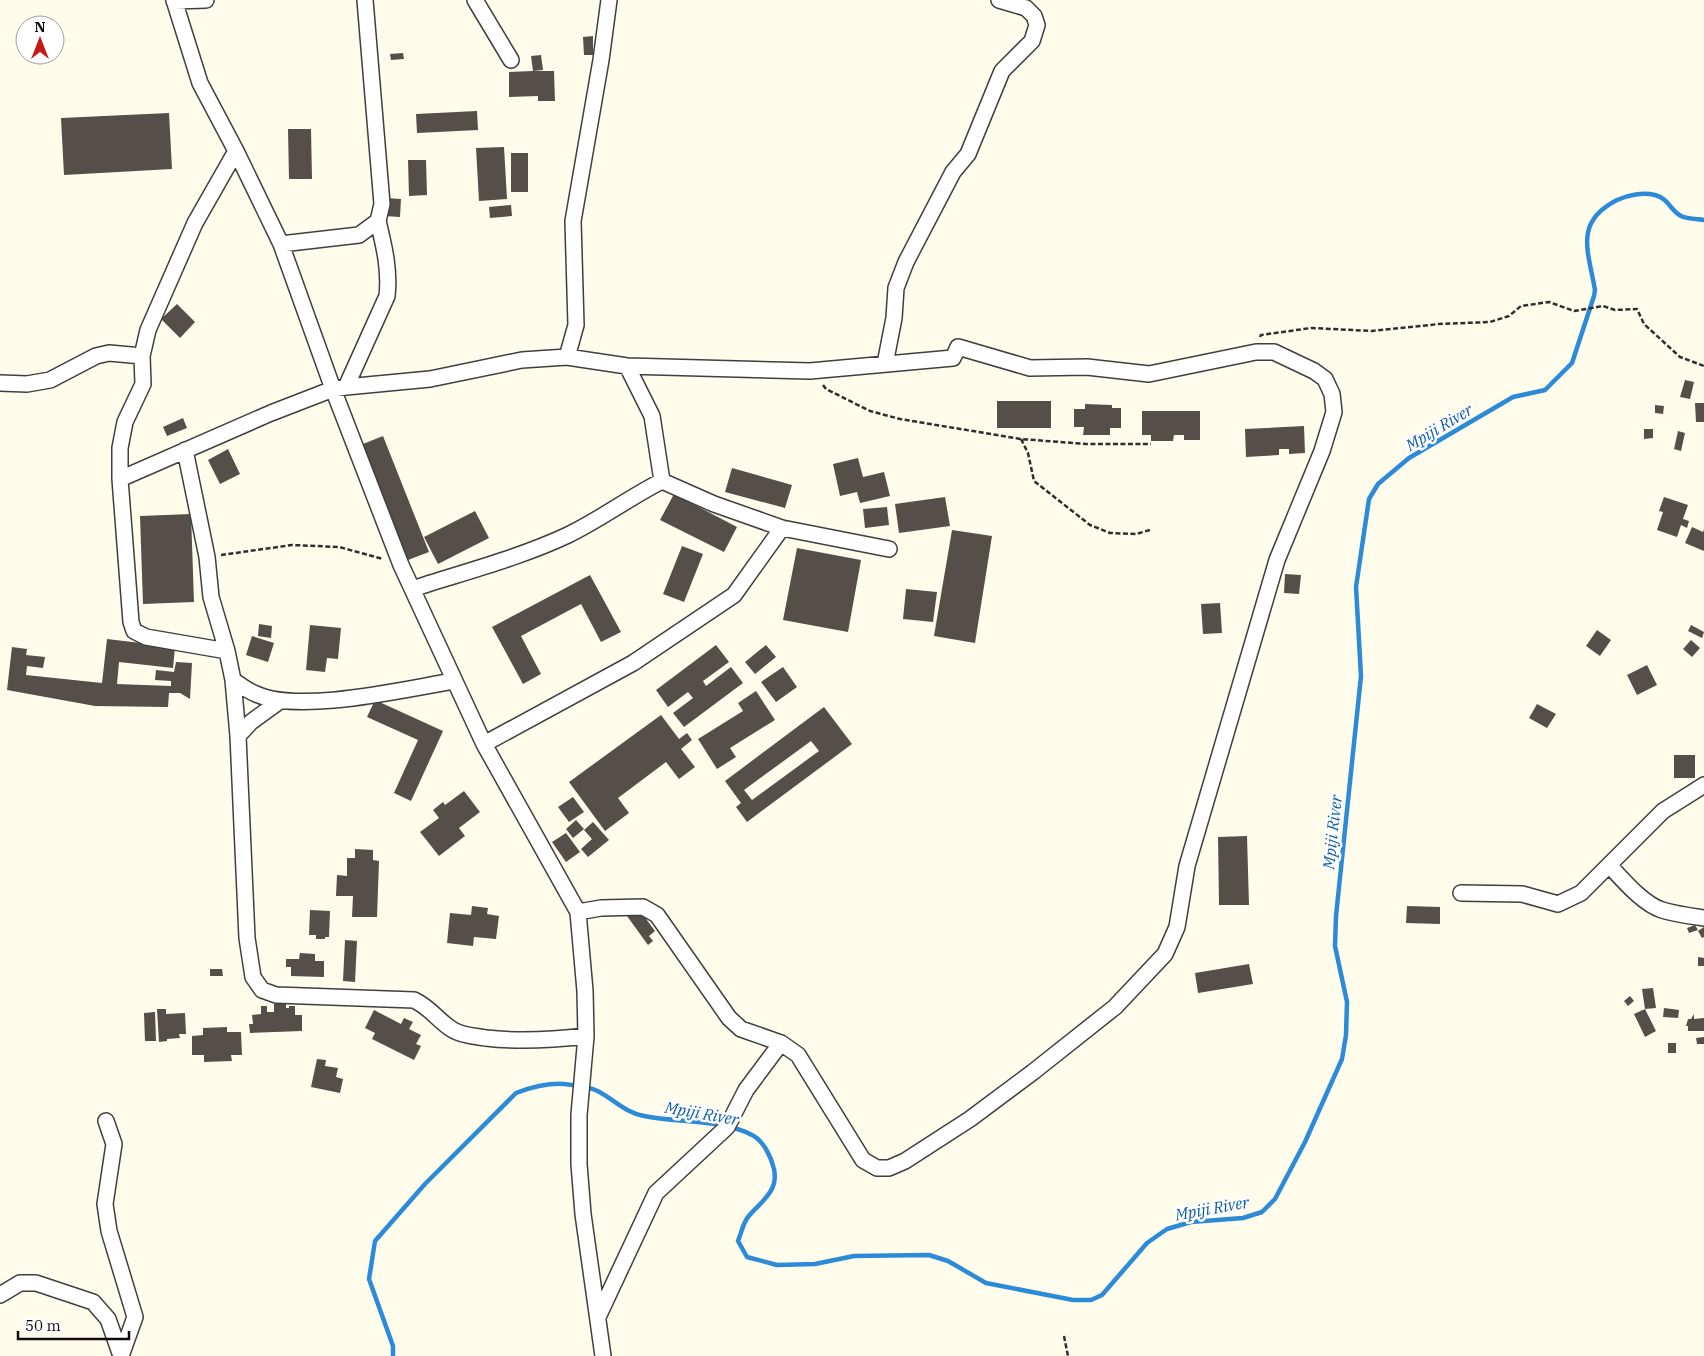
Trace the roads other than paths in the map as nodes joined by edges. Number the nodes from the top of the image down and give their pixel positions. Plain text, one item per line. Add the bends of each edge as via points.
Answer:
1 (174, 0) edge
2 (206, 0) edge
3 (365, 0) edge
4 (475, 0) edge
5 (609, 0) edge
6 (999, 0) edge
7 (511, 60) dead end
8 (236, 151) junction
9 (378, 221) junction
10 (281, 244) junction
11 (142, 356) junction
12 (567, 357) junction
13 (885, 364) junction
14 (626, 366) junction
15 (0, 383) edge
16 (340, 388) junction
17 (185, 450) junction
18 (120, 479) junction
19 (662, 481) junction
20 (782, 528) junction
21 (889, 549) dead end
22 (412, 589) junction
23 (227, 651) junction
24 (233, 680) junction
25 (454, 681) junction
26 (280, 701) junction
27 (238, 736) junction
28 (484, 744) junction
29 (1704, 785) edge
30 (1609, 865) junction
31 (1461, 893) dead end
32 (578, 912) junction
33 (1704, 918) edge
34 (586, 1036) junction
35 (781, 1043) junction
36 (106, 1121) dead end
37 (0, 1295) edge
38 (598, 1317) junction
39 (121, 1356) edge
40 (603, 1356) edge

1 - 2 street
1 - 8 street via 200,83
3 - 9 street via 382,204
4 - 7 street
5 - 12 street via 573,221 576,325
6 - 13 street via 1026,8 1037,25 1032,40 1002,70 968,154 954,172 906,262 896,288
8 - 10 street
8 - 11 street via 195,223 148,330
9 - 10 street via 359,235
9 - 16 street via 386,254 387,296
10 - 16 street
11 - 15 street via 109,353 96,356 50,380 27,384
11 - 18 street via 143,384 125,422 120,448
12 - 14 street
12 - 16 street via 522,360 430,379
13 - 14 street via 810,371
13 - 35 street via 953,358 958,348 1030,368 1087,367 1148,374 1256,352 1274,352 1325,379 1332,394 1334,412 1322,451 1278,560 1187,866 1177,927 1165,954 1115,1006 1033,1072 970,1119 889,1168 877,1168 863,1160 798,1056
14 - 19 street via 652,416
16 - 17 street
16 - 22 street
17 - 18 street
17 - 23 street via 207,557 211,597
18 - 23 street via 134,631 146,637
19 - 20 street
19 - 22 street via 540,548
20 - 21 street
20 - 28 street via 734,595 633,663
22 - 25 street
23 - 24 street
24 - 26 street via 256,694
24 - 27 street
25 - 26 street via 330,701
25 - 28 street
26 - 27 street
27 - 34 street via 246,938 253,977 262,990 276,995 414,1000 426,1005 453,1029 467,1035 509,1041
28 - 32 street
29 - 30 street via 1663,811
30 - 31 street via 1581,893 1558,904 1522,894
30 - 33 street via 1649,904 1661,910
32 - 34 street
32 - 35 street via 643,906 658,915 729,1018 742,1029
34 - 38 street via 579,1115 579,1164 582,1214
35 - 38 street via 746,1090 726,1127 656,1193
36 - 39 street via 114,1144 105,1204 109,1231 135,1317
37 - 39 street via 20,1282 36,1283 93,1302 108,1319
38 - 40 street

